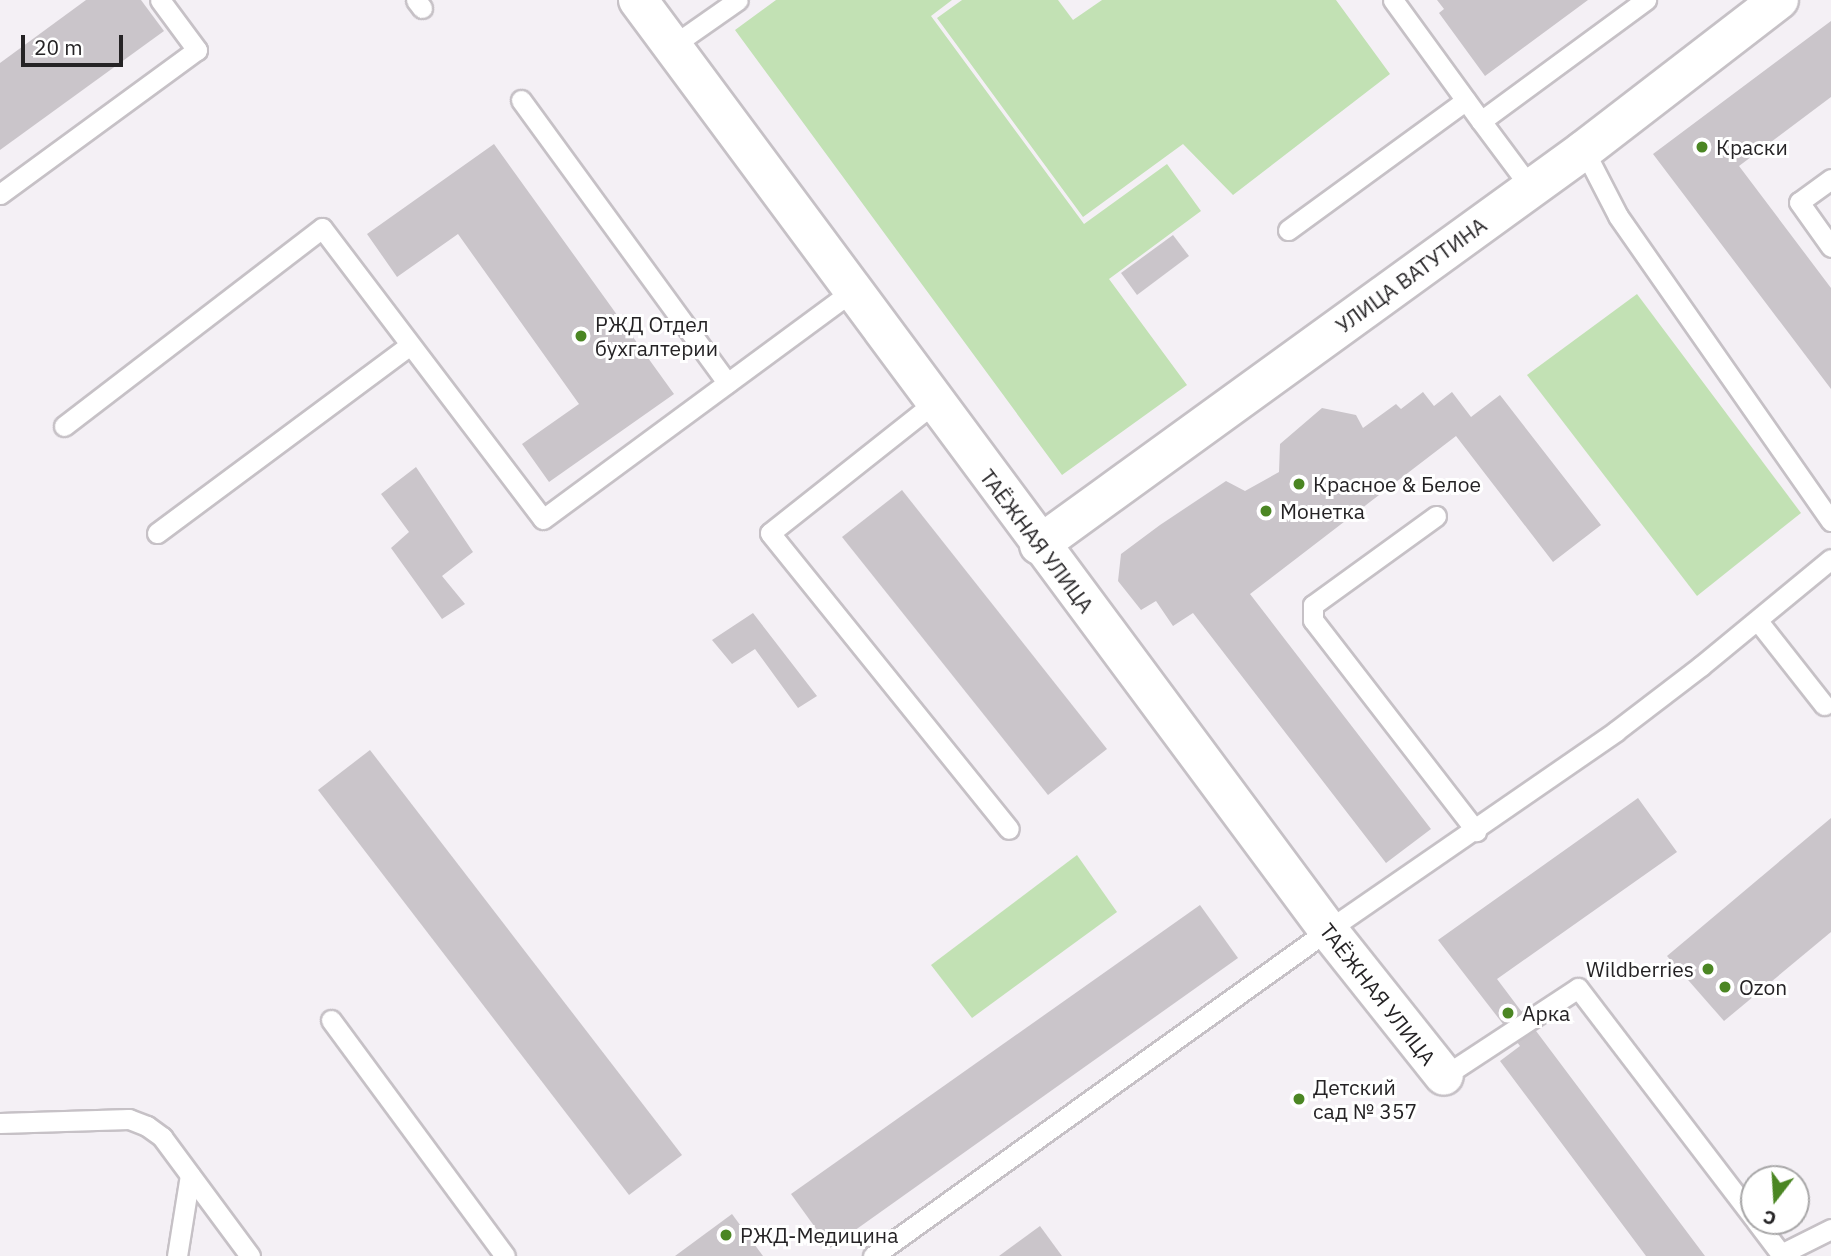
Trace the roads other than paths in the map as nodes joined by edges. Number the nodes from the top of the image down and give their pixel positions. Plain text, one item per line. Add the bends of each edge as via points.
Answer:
1 (160, 0) edge
2 (638, 0) edge
3 (738, 0) edge
4 (1393, 0) edge
5 (1646, 0) edge
6 (1779, 0) edge
7 (672, 46) junction
8 (521, 100) dead end
9 (1466, 100) junction
10 (1481, 121) junction
11 (1584, 150) junction
12 (1831, 179) edge
13 (1531, 188) junction
14 (0, 194) edge
15 (1288, 230) dead end
16 (1831, 247) edge
17 (852, 290) junction
18 (411, 345) junction
19 (727, 383) junction
20 (934, 402) junction
21 (64, 426) dead end
22 (1436, 516) dead end
23 (1831, 521) edge
24 (157, 533) dead end
25 (1039, 544) junction
26 (1831, 559) edge
27 (1758, 621) junction
28 (1824, 705) dead end
29 (1009, 829) dead end
30 (1476, 831) junction
31 (1328, 930) junction
32 (331, 1020) dead end
33 (1444, 1076) joint
34 (0, 1123) edge
35 (190, 1175) junction
36 (1740, 1200) edge
37 (1831, 1229) edge
38 (1766, 1235) edge
39 (177, 1256) edge
40 (250, 1256) edge
41 (505, 1256) edge
42 (873, 1256) edge

1 - 14 lane via 197,50
2 - 7 street, ТАЁЖНАЯ УЛИЦА
3 - 7 lane
4 - 9 lane
5 - 10 lane
6 - 11 street, УЛИЦА ВАТУТИНА
7 - 17 street, ТАЁЖНАЯ УЛИЦА
8 - 19 lane
9 - 10 lane
9 - 15 lane
10 - 13 lane
11 - 13 street, УЛИЦА ВАТУТИНА
11 - 23 lane via 1618,216
12 - 16 lane via 1799,202
13 - 25 street, УЛИЦА ВАТУТИНА
17 - 19 lane
17 - 20 street, ТАЁЖНАЯ УЛИЦА
18 - 19 lane via 543,519
18 - 21 lane via 322,228
18 - 24 lane
20 - 25 street, ТАЁЖНАЯ УЛИЦА
20 - 29 lane via 770,533
22 - 30 lane via 1313,605 1313,620
25 - 31 street, ТАЁЖНАЯ УЛИЦА
26 - 27 lane
27 - 28 lane
27 - 30 lane via 1616,732
30 - 31 lane
31 - 33 street, ТАЁЖНАЯ УЛИЦА
31 - 42 lane
32 - 41 lane
33 - 36 lane via 1578,988
34 - 35 lane via 139,1121 162,1137
35 - 39 lane
35 - 40 lane
37 - 38 lane via 1781,1254

